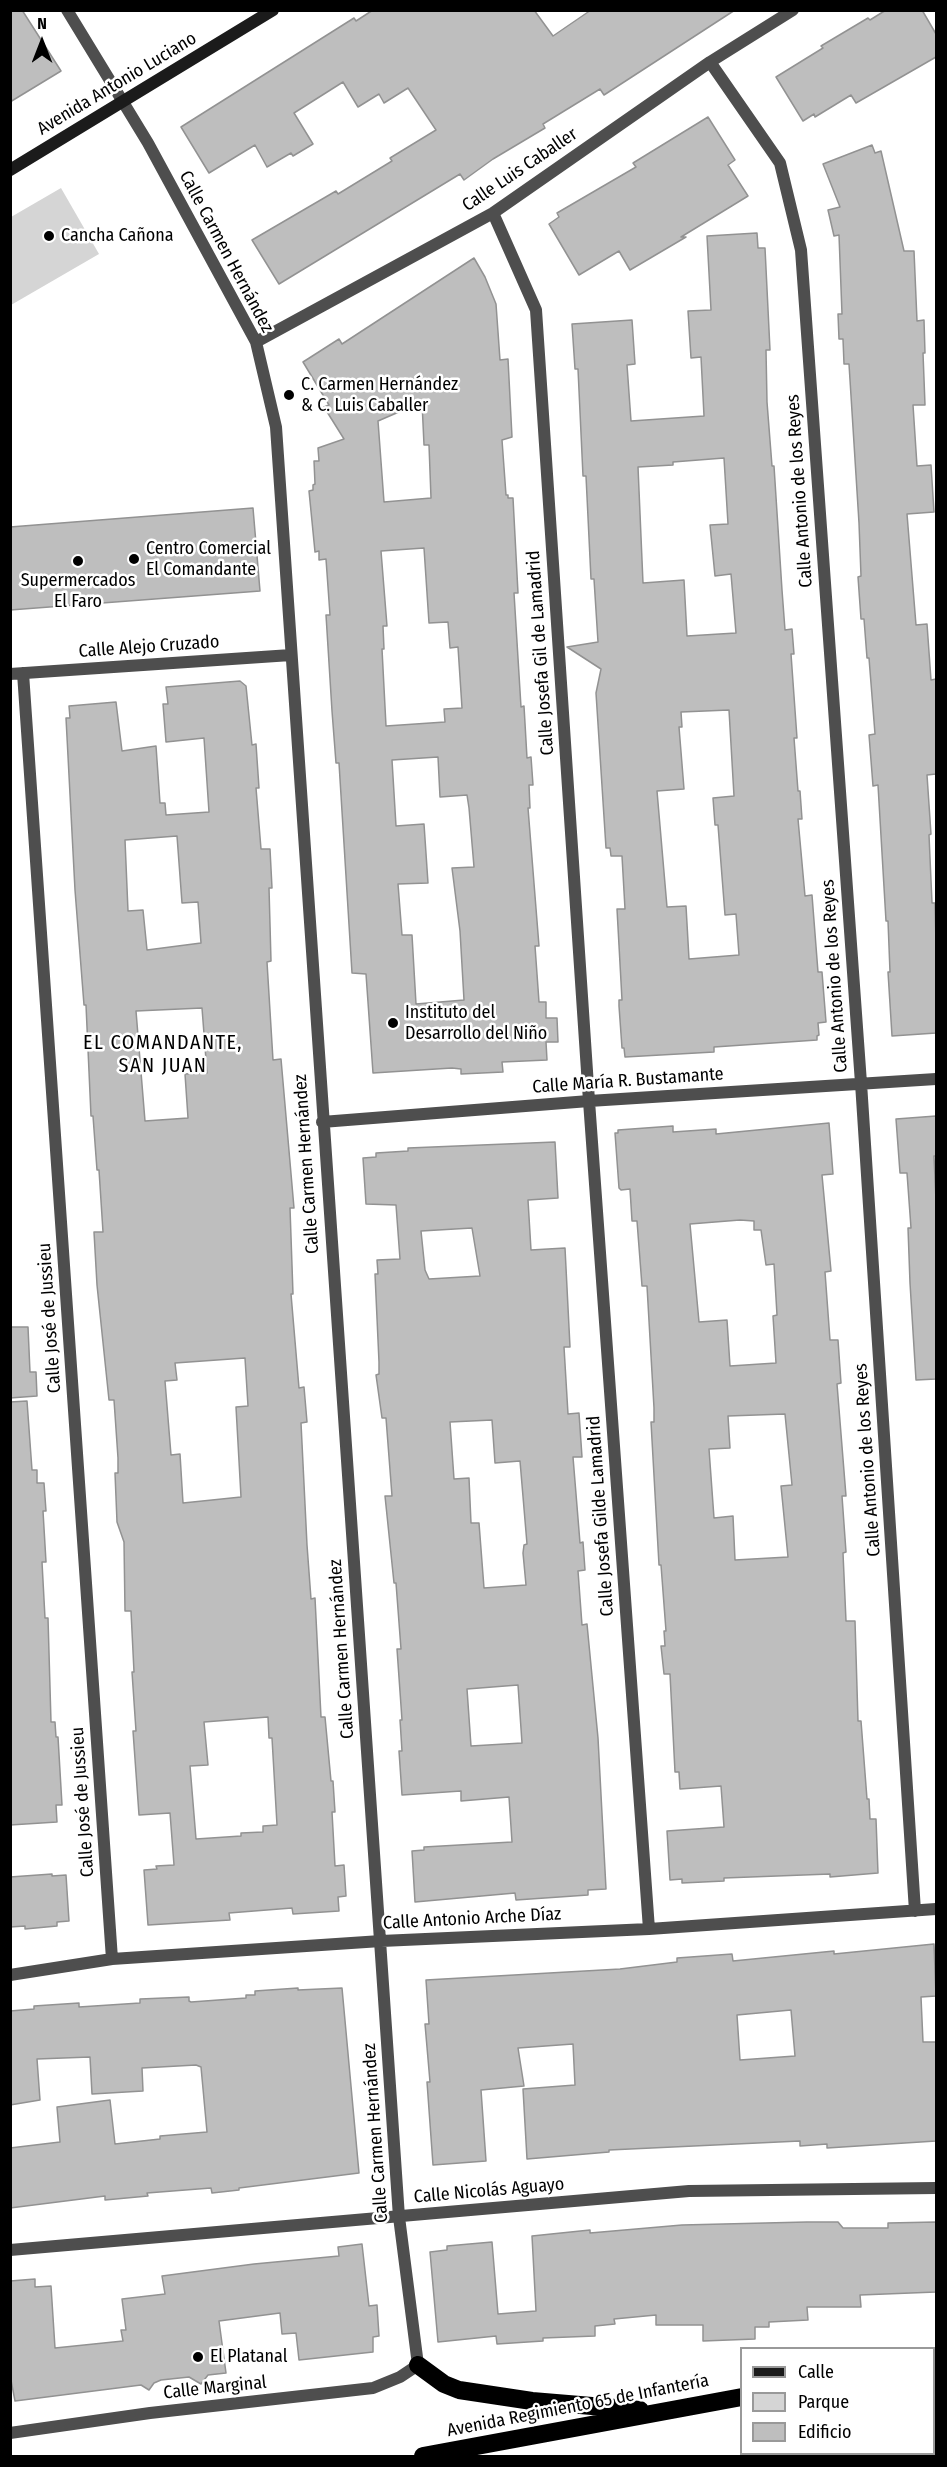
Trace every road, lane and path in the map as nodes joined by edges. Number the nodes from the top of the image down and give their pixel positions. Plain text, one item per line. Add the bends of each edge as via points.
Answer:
1 (67, 10) edge
2 (273, 10) edge
3 (793, 10) edge
4 (710, 62) junction
5 (122, 102) junction
6 (10, 170) edge
7 (493, 213) junction
8 (256, 342) junction
9 (291, 655) junction
10 (17, 674) edge
11 (936, 1079) edge
12 (861, 1083) junction
13 (589, 1101) junction
14 (322, 1122) junction
15 (936, 1909) edge
16 (915, 1911) junction
17 (649, 1929) junction
18 (381, 1941) junction
19 (112, 1959) junction
20 (10, 1975) edge
21 (936, 2188) edge
22 (399, 2217) junction
23 (10, 2250) edge
24 (418, 2365) junction
25 (740, 2397) edge
26 (665, 2412) junction
27 (10, 2433) edge
28 (863, 2455) edge
29 (423, 2457) edge
30 (840, 2457) edge

1 - 5 street, Calle Carmen Hernández
2 - 5 street, Avenida Antonio Luciano
3 - 4 street, Calle Luis Caballer
4 - 7 street, Calle Luis Caballer
4 - 12 street, Calle Antonio de los Reyes via 780,163 801,250
5 - 6 street, Avenida Antonio Luciano
5 - 8 street, Calle Carmen Hernández
7 - 8 street, Calle Luis Caballer
7 - 13 street, Calle Josefa Gil de Lamadrid via 536,310
8 - 9 street, Calle Carmen Hernández via 276,427
9 - 10 street, Calle Alejo Cruzado
9 - 14 street, Calle Carmen Hernández
10 - 19 street, Calle José de Jussieu
11 - 12 street, Calle María R. Bustamante
12 - 13 street, Calle María R. Bustamante
12 - 16 street, Calle Antonio de los Reyes
13 - 14 street, Calle María R. Bustamante
13 - 17 street, Calle Josefa Gilde Lamadrid
14 - 18 street, Calle Carmen Hernández
15 - 16 street, Calle Antonio Arche Díaz
16 - 17 street, Calle Antonio Arche Díaz
17 - 18 street, Calle Antonio Arche Díaz
18 - 19 street, Calle Antonio Arche Díaz
18 - 22 street, Calle Carmen Hernández
19 - 20 street, Calle Antonio Arche Díaz
21 - 22 street, Calle Nicolás Aguayo via 689,2191
22 - 23 street, Calle Nicolás Aguayo
22 - 24 street, Calle Carmen Hernández
24 - 26 highway via 459,2390 532,2401
24 - 27 street, Calle Marginal via 373,2388
25 - 26 highway, Avenida Regimiento 65 de Infantería
26 - 29 highway, Avenida Regimiento 65 de Infantería
28 - 30 highway

